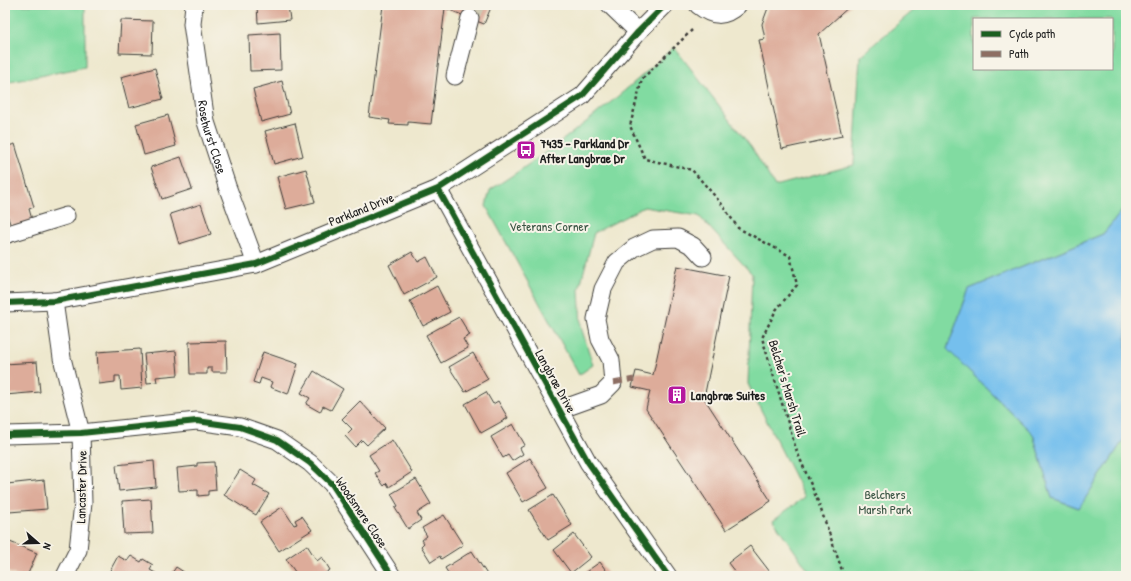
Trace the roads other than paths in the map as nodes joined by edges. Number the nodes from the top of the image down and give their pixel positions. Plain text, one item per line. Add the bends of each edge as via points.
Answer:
1 (194, 5) edge
2 (610, 5) edge
3 (665, 5) edge
4 (698, 5) edge
5 (738, 5) edge
6 (470, 18) tunnel mouth
7 (638, 32) junction
8 (455, 76) dead end
9 (438, 189) junction
10 (66, 216) dead end
11 (5, 235) edge
12 (702, 257) dead end
13 (256, 264) junction
14 (54, 301) junction
15 (5, 303) edge
16 (560, 410) junction
17 (81, 433) junction
18 (5, 435) edge
19 (65, 576) edge
20 (392, 576) edge
21 (668, 576) edge

1 - 13 street, Rosehurst Close via 192,24 206,122 226,186
2 - 7 street
3 - 7 street, Parkland Drive
4 - 5 street via 714,15 729,13
6 - 8 street
7 - 9 street, Parkland Drive via 582,96
9 - 13 street, Parkland Drive
9 - 16 street, Langbrae Drive
10 - 11 street
12 - 16 street via 693,246 678,238 653,239 634,248 617,262 603,289 596,319 600,339 611,360 613,383 600,395
13 - 14 street, Parkland Drive
14 - 15 street, Parkland Drive
14 - 17 street, Lancaster Drive via 62,358
16 - 21 street, Langbrae Drive via 588,462
17 - 18 street, Woodsmere Close
17 - 19 street, Lancaster Drive via 83,503 78,550
17 - 20 street, Woodsmere Close via 197,422 240,427 277,440 310,463 332,484

